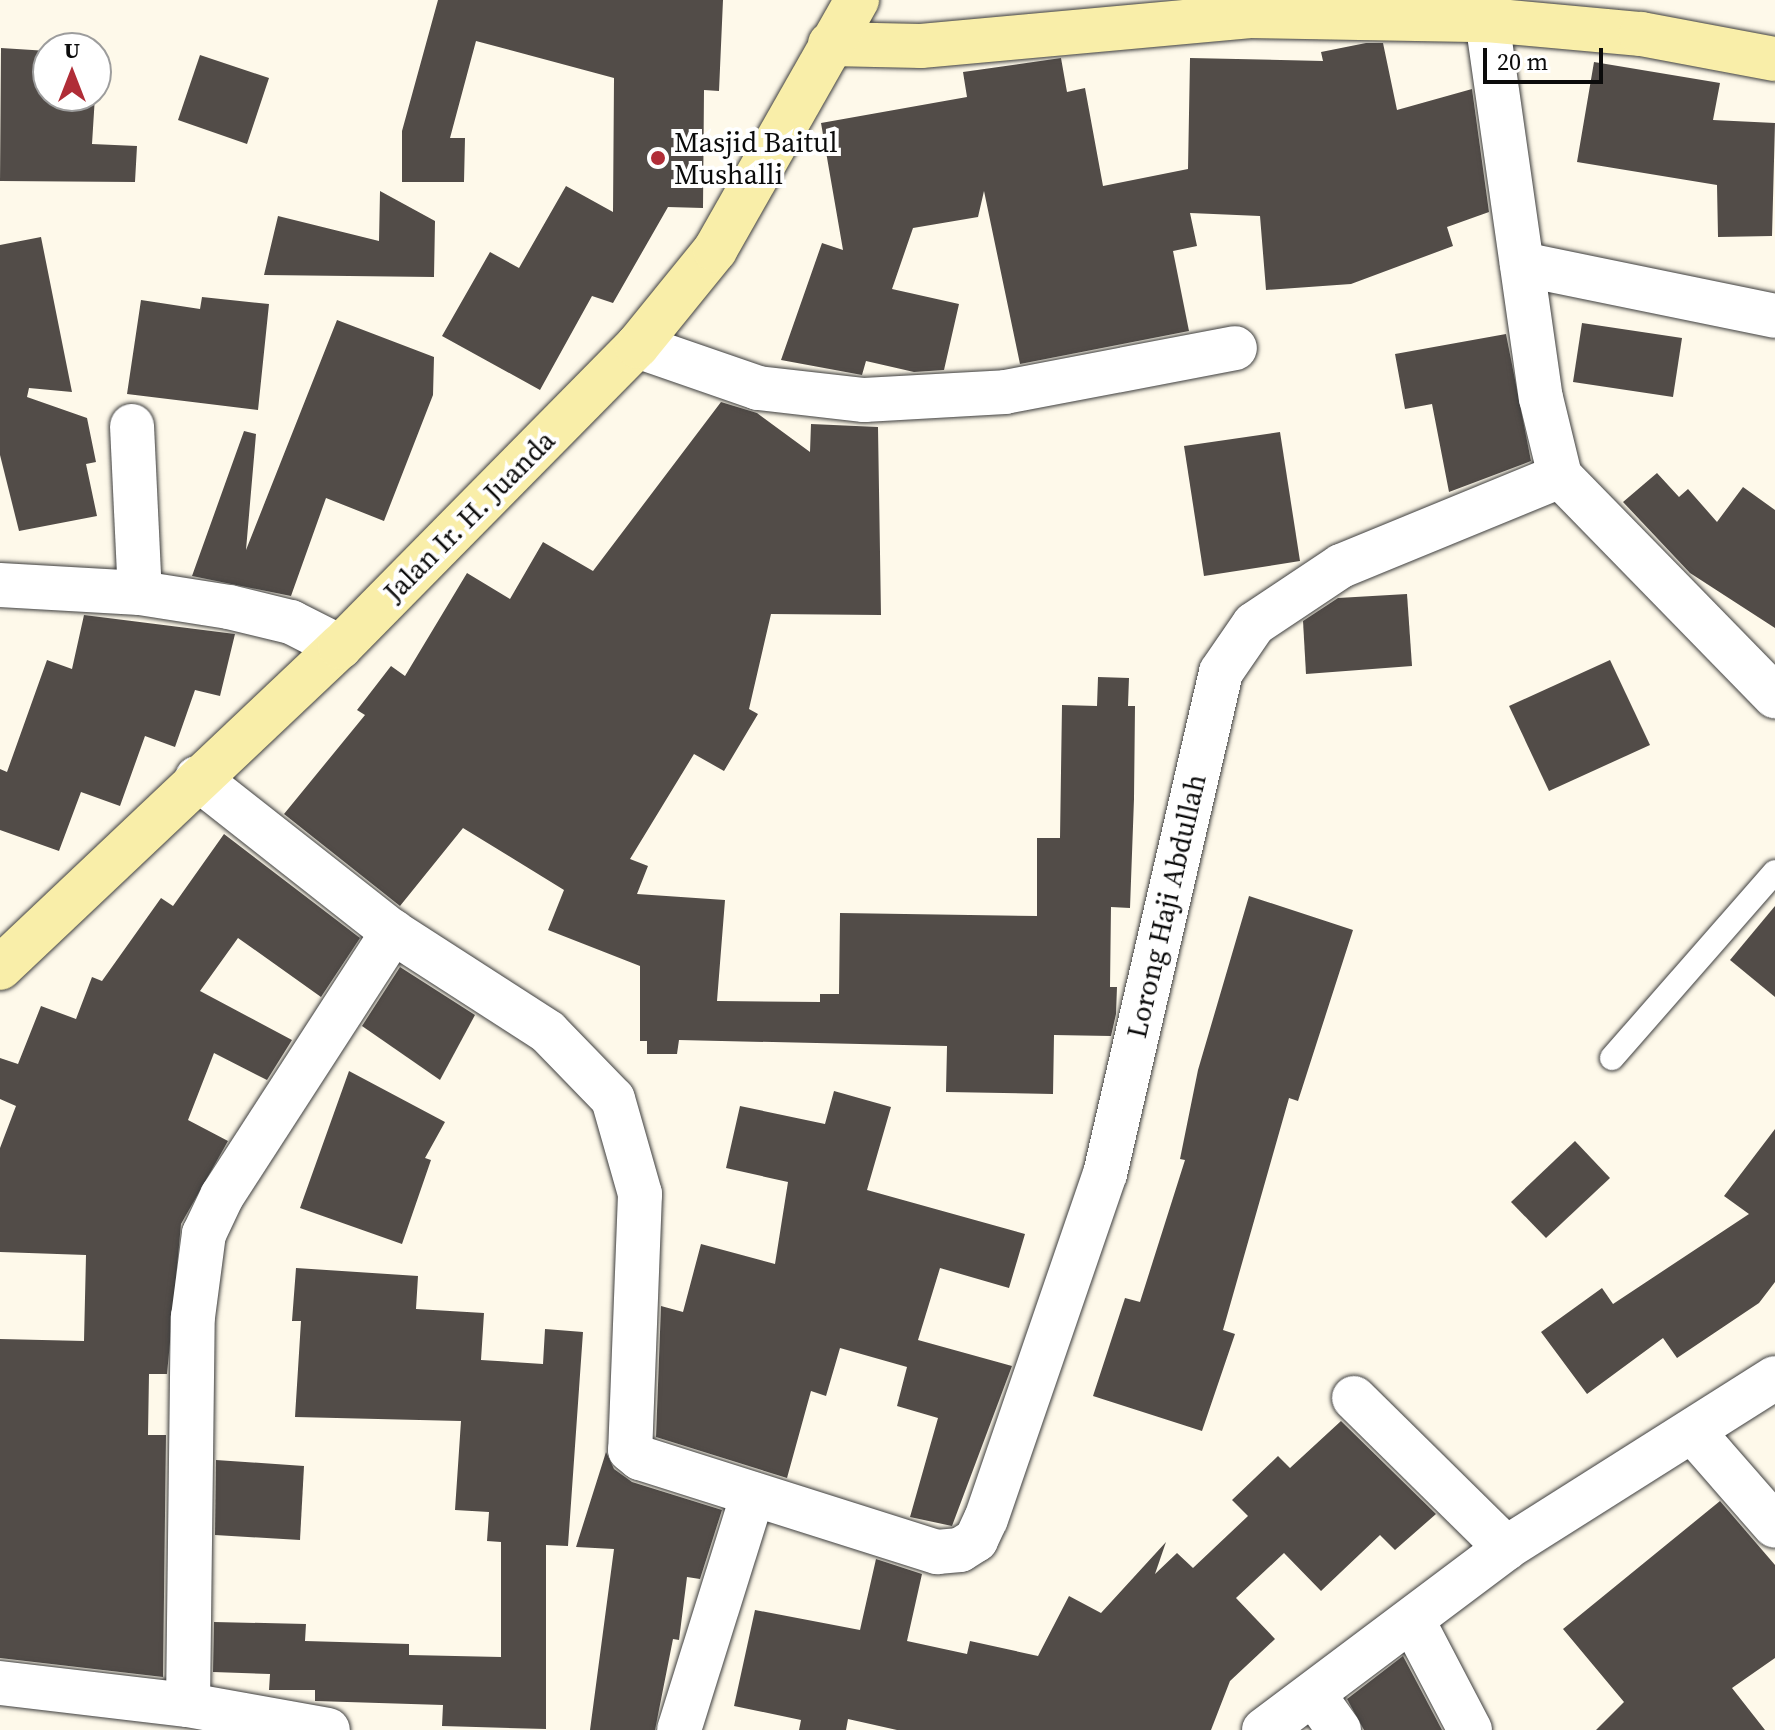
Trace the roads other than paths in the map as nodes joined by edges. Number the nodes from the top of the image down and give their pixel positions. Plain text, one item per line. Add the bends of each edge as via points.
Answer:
1 (857, 0) edge
2 (1487, 20) junction
3 (830, 44) junction
4 (1775, 59) edge
5 (1522, 264) junction
6 (1775, 316) edge
7 (637, 346) junction
8 (1235, 348) dead end
9 (132, 426) dead end
10 (1560, 476) junction
11 (0, 585) edge
12 (140, 593) junction
13 (340, 647) junction
14 (1775, 696) edge
15 (197, 778) junction
16 (1775, 872) edge
17 (393, 932) junction
18 (0, 968) edge
19 (1612, 1058) dead end
20 (1775, 1378) edge
21 (1354, 1398) dead end
22 (1694, 1433) junction
23 (753, 1494) junction
24 (1775, 1526) edge
25 (1506, 1548) junction
26 (1413, 1621) junction
27 (0, 1683) edge
28 (1314, 1695) junction
29 (188, 1705) junction
30 (328, 1730) edge
31 (679, 1730) edge
32 (1264, 1730) edge
33 (1339, 1730) edge
34 (1470, 1730) edge

1 - 3 main road, Jalan Ir. H. Juanda
2 - 3 main road via 1248,16 921,46
2 - 4 main road via 1641,34
2 - 5 street
3 - 7 main road, Jalan Ir. H. Juanda via 715,250
5 - 6 street
5 - 10 street via 1541,398
7 - 8 street via 758,388 864,400 1005,392
7 - 13 main road, Jalan Ir. H. Juanda
9 - 12 street
10 - 14 street
10 - 23 street, Lorong Haji Abdullah via 1341,566 1254,624 1221,672 1105,1174 976,1540 960,1550 937,1552
11 - 12 street
12 - 13 street via 291,622
13 - 15 main road, Jalan Ir. H. Juanda
15 - 17 street
15 - 18 main road, Jalan Ir. H. Juanda
16 - 19 lane
17 - 23 street, Lorong Haji Abdullah via 548,1032 613,1099 640,1194 630,1450
17 - 29 street via 222,1196 204,1234 193,1317
20 - 22 street
21 - 25 street
22 - 24 street
22 - 25 street
23 - 31 street
25 - 26 street
26 - 28 street
26 - 34 street
27 - 29 street
28 - 32 street
28 - 33 street
29 - 30 street

